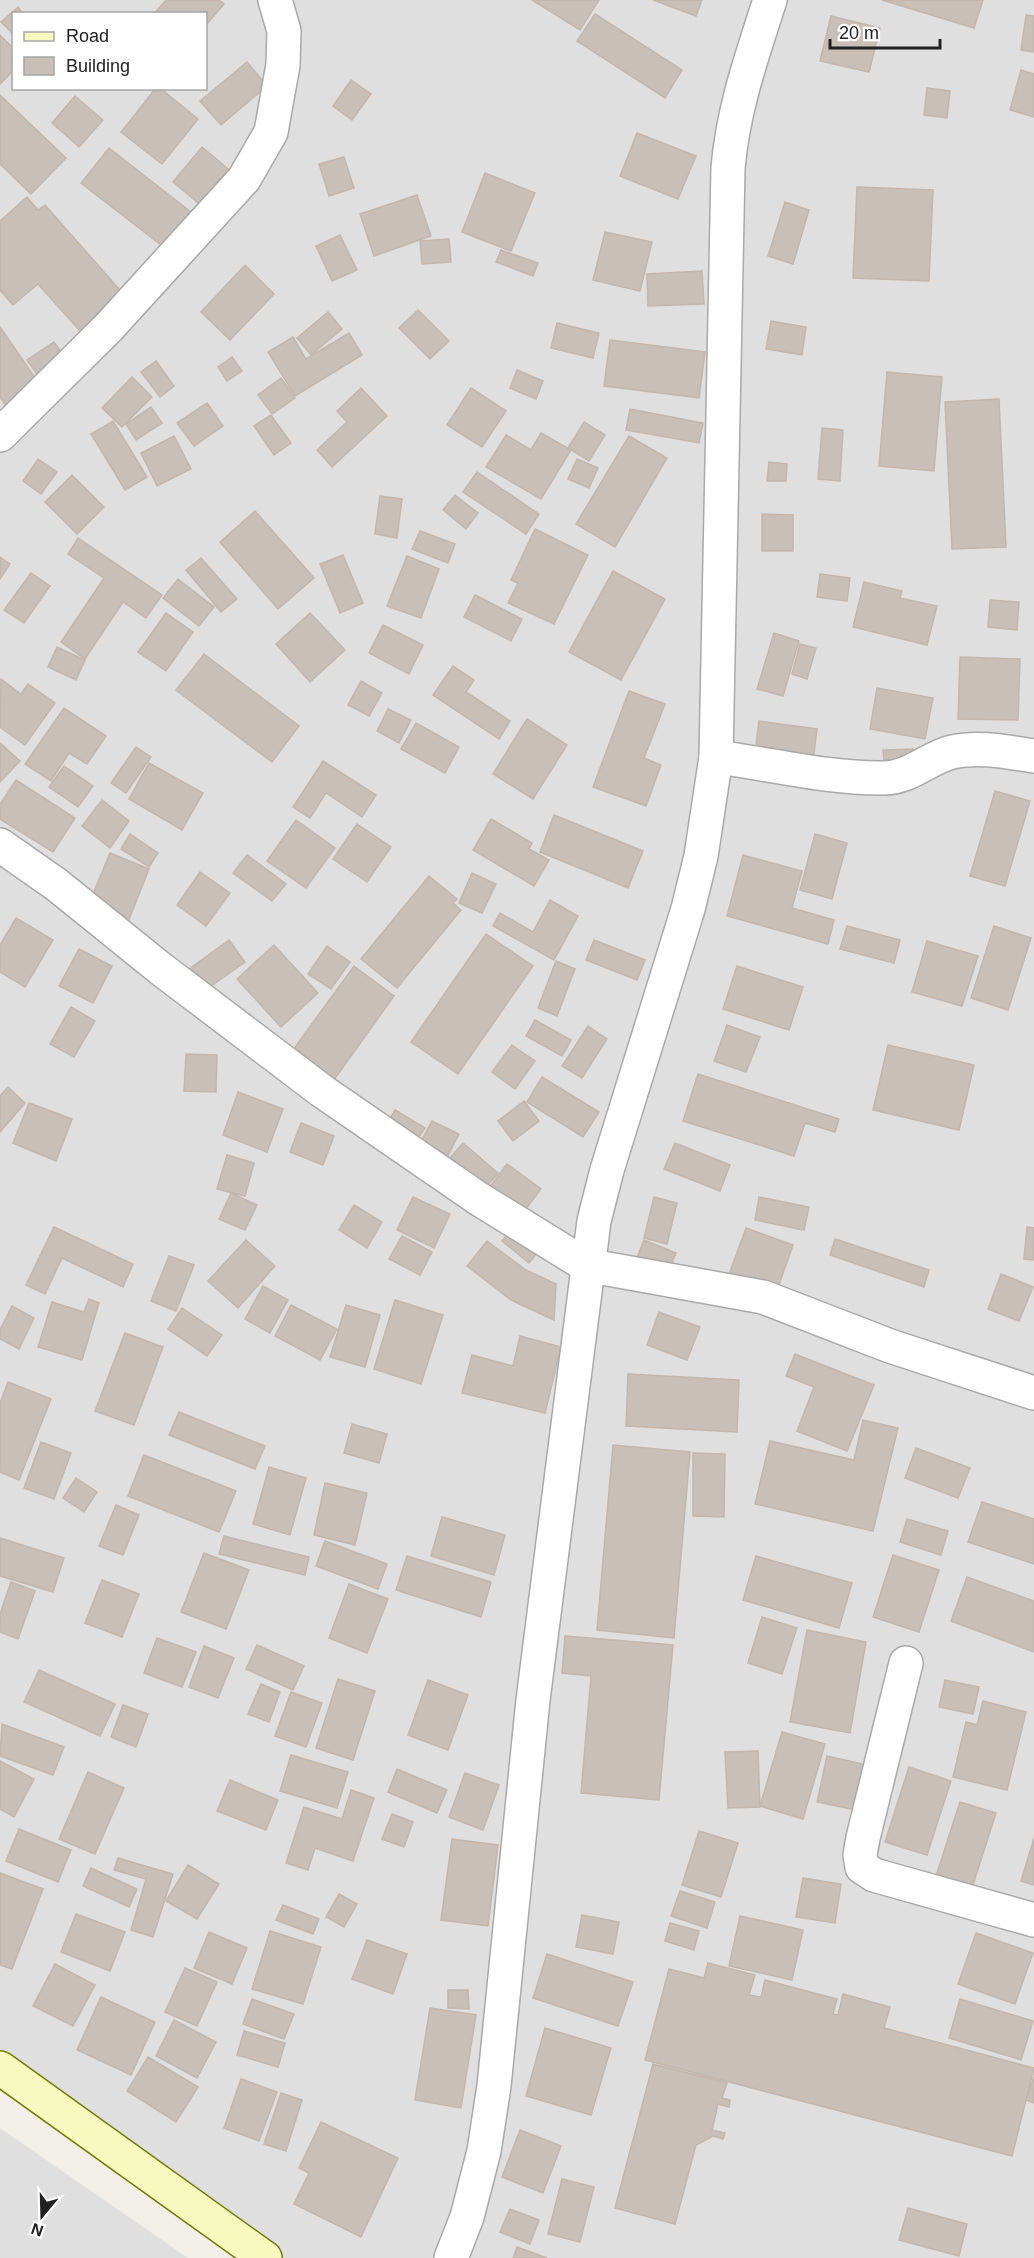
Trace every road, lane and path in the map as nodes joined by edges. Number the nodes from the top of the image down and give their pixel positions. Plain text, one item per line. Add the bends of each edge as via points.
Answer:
1 (275, 0) edge
2 (770, 0) edge
3 (0, 435) edge
4 (1034, 756) edge
5 (716, 757) junction
6 (0, 845) edge
7 (586, 1265) junction
8 (1034, 1393) edge
9 (906, 1663) dead end
10 (1034, 1920) edge
11 (0, 2068) edge
12 (265, 2258) edge
13 (451, 2258) edge

1 - 3 street via 284,31 283,65 271,132 244,179 109,327
2 - 5 street via 742,83 728,168
4 - 5 street via 979,749 952,752 907,774 886,778
5 - 7 street via 688,909 607,1170
6 - 7 street via 322,1091 479,1200
7 - 8 street via 763,1297 890,1346
7 - 13 street via 532,1700 494,2086 484,2151 467,2217
9 - 10 street via 863,1838 862,1867 874,1875
11 - 12 main road

